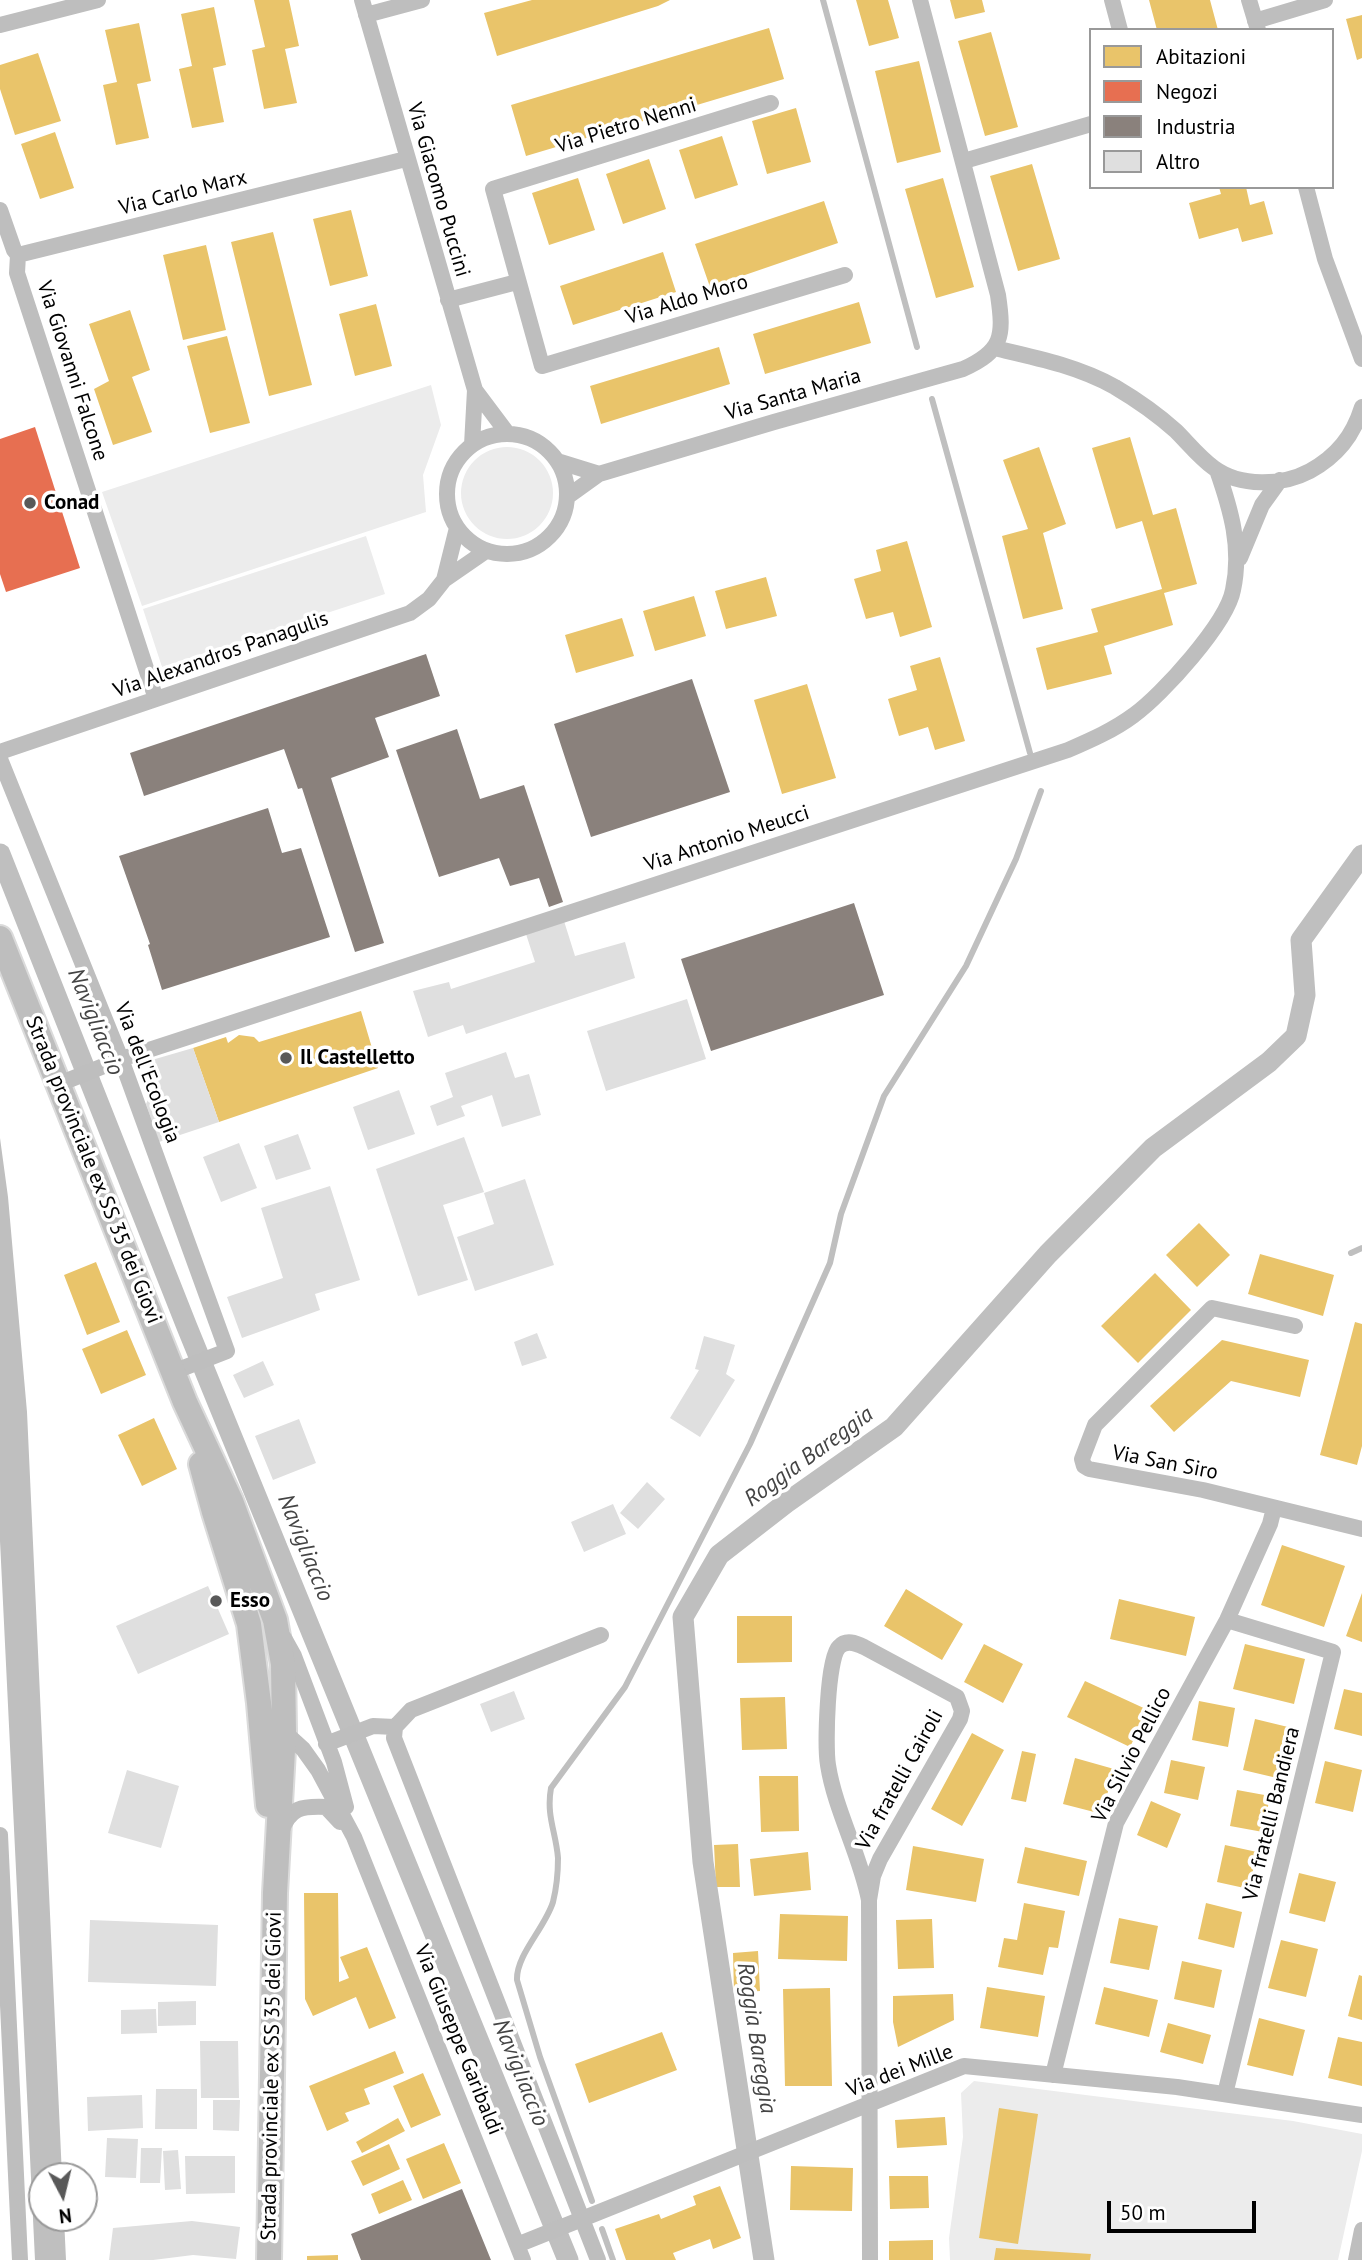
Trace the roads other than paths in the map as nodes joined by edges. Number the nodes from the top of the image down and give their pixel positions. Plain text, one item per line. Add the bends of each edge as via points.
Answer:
1 (98, 0) edge
2 (422, 0) edge
3 (920, 0) edge
4 (1112, 0) edge
5 (1249, 0) edge
6 (1325, 0) edge
7 (364, 8) edge
8 (0, 25) edge
9 (1256, 25) edge
10 (1119, 28) edge
11 (771, 103) dead end
12 (1089, 125) edge
13 (406, 159) junction
14 (964, 161) junction
15 (1308, 189) edge
16 (0, 210) edge
17 (18, 255) junction
18 (845, 275) dead end
19 (517, 282) junction
20 (448, 300) junction
21 (994, 348) junction
22 (1362, 359) edge
23 (475, 390) junction
24 (1362, 407) edge
25 (508, 434) junction
26 (472, 445) junction
27 (557, 461) junction
28 (1217, 470) junction
29 (599, 474) junction
30 (1280, 481) junction
31 (568, 497) junction
32 (457, 528) junction
33 (486, 551) junction
34 (1237, 566) junction
35 (444, 580) junction
36 (156, 699) junction
37 (0, 752) edge
38 (0, 759) edge
39 (0, 937) edge
40 (121, 1059) junction
41 (67, 1081) junction
42 (1295, 1326) dead end
43 (182, 1368) junction
44 (185, 1402) junction
45 (1274, 1508) junction
46 (1362, 1530) edge
47 (275, 1620) junction
48 (1227, 1620) junction
49 (601, 1635) dead end
50 (259, 1703) junction
51 (395, 1727) junction
52 (284, 1732) junction
53 (332, 1742) junction
54 (280, 1834) junction
55 (0, 1835) edge
56 (354, 1836) junction
57 (275, 1893) junction
58 (869, 1900) junction
59 (1053, 2075) junction
60 (1225, 2094) junction
61 (869, 2104) junction
62 (1362, 2115) edge
63 (575, 2222) junction
64 (1362, 2230) edge
65 (520, 2253) edge
66 (1358, 2259) edge
67 (20, 2260) edge
68 (269, 2260) edge
69 (598, 2260) edge
70 (870, 2260) edge

1 - 8 street
2 - 7 street
3 - 14 street
4 - 10 street
5 - 9 street
6 - 9 street
7 - 13 street, Via Giacomo Puccini
11 - 19 street, Via Pietro Nenni via 493,189
12 - 14 street
13 - 17 street, Via Carlo Marx
13 - 20 street, Via Giacomo Puccini
14 - 21 street via 998,295 1002,323
15 - 22 street via 1325,259
16 - 17 street
17 - 36 street, Via Giovanni Falcone via 18,273
18 - 19 street, Via Aldo Moro via 542,366
19 - 20 street
20 - 23 street, Via Giacomo Puccini
21 - 28 street via 1084,371 1116,388 1150,409
21 - 29 street, Via Santa Maria via 963,369
23 - 25 street, Via Giacomo Puccini
23 - 26 street, Via Giacomo Puccini
24 - 30 street via 1350,437 1334,455 1304,474
25 - 26 street via 489,436
25 - 27 street via 544,446
26 - 32 street via 458,458 446,493
27 - 29 street
27 - 31 street
28 - 30 street via 1257,483
28 - 34 street, Via Antonio Meucci via 1233,522
29 - 31 street, Via Santa Maria
30 - 34 street via 1262,505
31 - 33 street via 564,516 540,545 505,555
32 - 33 street
32 - 35 street, Via Alexandros Panagulis
33 - 35 street, Via Alexandros Panagulis
34 - 40 street, Via Antonio Meucci via 1233,594 1217,625 1158,693 1109,732 1068,750
35 - 36 street, Via Alexandros Panagulis via 410,613
36 - 37 street, Via Alexandros Panagulis
38 - 40 street, Via dell'Ecologia
39 - 41 main road, Strada provinciale ex SS 35 dei Giovi
40 - 41 street, Via Antonio Meucci
40 - 43 street, Via dell'Ecologia via 227,1351
41 - 43 main road, Strada provinciale ex SS 35 dei Giovi
42 - 45 street, Via San Siro via 1212,1308 1095,1425 1082,1459 1089,1469
43 - 44 main road, Strada provinciale ex SS 35 dei Giovi
44 - 47 main road, Strada provinciale ex SS 35 dei Giovi via 231,1501
44 - 50 main road, Strada provinciale ex SS 35 dei Giovi via 249,1624
45 - 46 street, Via San Siro
45 - 48 street, Via Silvio Pellico
47 - 52 main road, Strada provinciale ex SS 35 dei Giovi via 283,1664
47 - 53 street
48 - 59 street, Via Silvio Pellico via 1116,1823
48 - 60 street, Via fratelli Bandiera via 1334,1652
49 - 51 street via 411,1710
50 - 52 street
50 - 57 main road, Strada provinciale ex SS 35 dei Giovi
51 - 53 street via 373,1726
51 - 63 street via 397,1749
52 - 54 main road, Strada provinciale ex SS 35 dei Giovi
52 - 56 street via 318,1770
53 - 56 street
54 - 56 street via 294,1811 326,1807
54 - 57 main road, Strada provinciale ex SS 35 dei Giovi
55 - 67 street
56 - 65 street, Via Giuseppe Garibaldi
57 - 68 main road, Strada provinciale ex SS 35 dei Giovi
58 - 58 street, Via fratelli Cairoli via 880,1859 962,1711 957,1697 849,1643 834,1653 826,1751
58 - 61 street, Via fratelli Cairoli
59 - 60 street, Via dei Mille
59 - 61 street, Via dei Mille via 964,2066
60 - 62 street, Via dei Mille
61 - 63 street, Via dei Mille
61 - 70 street, Via fratelli Cairoli
63 - 65 street, Via dei Mille via 537,2237
63 - 69 street
64 - 66 street

